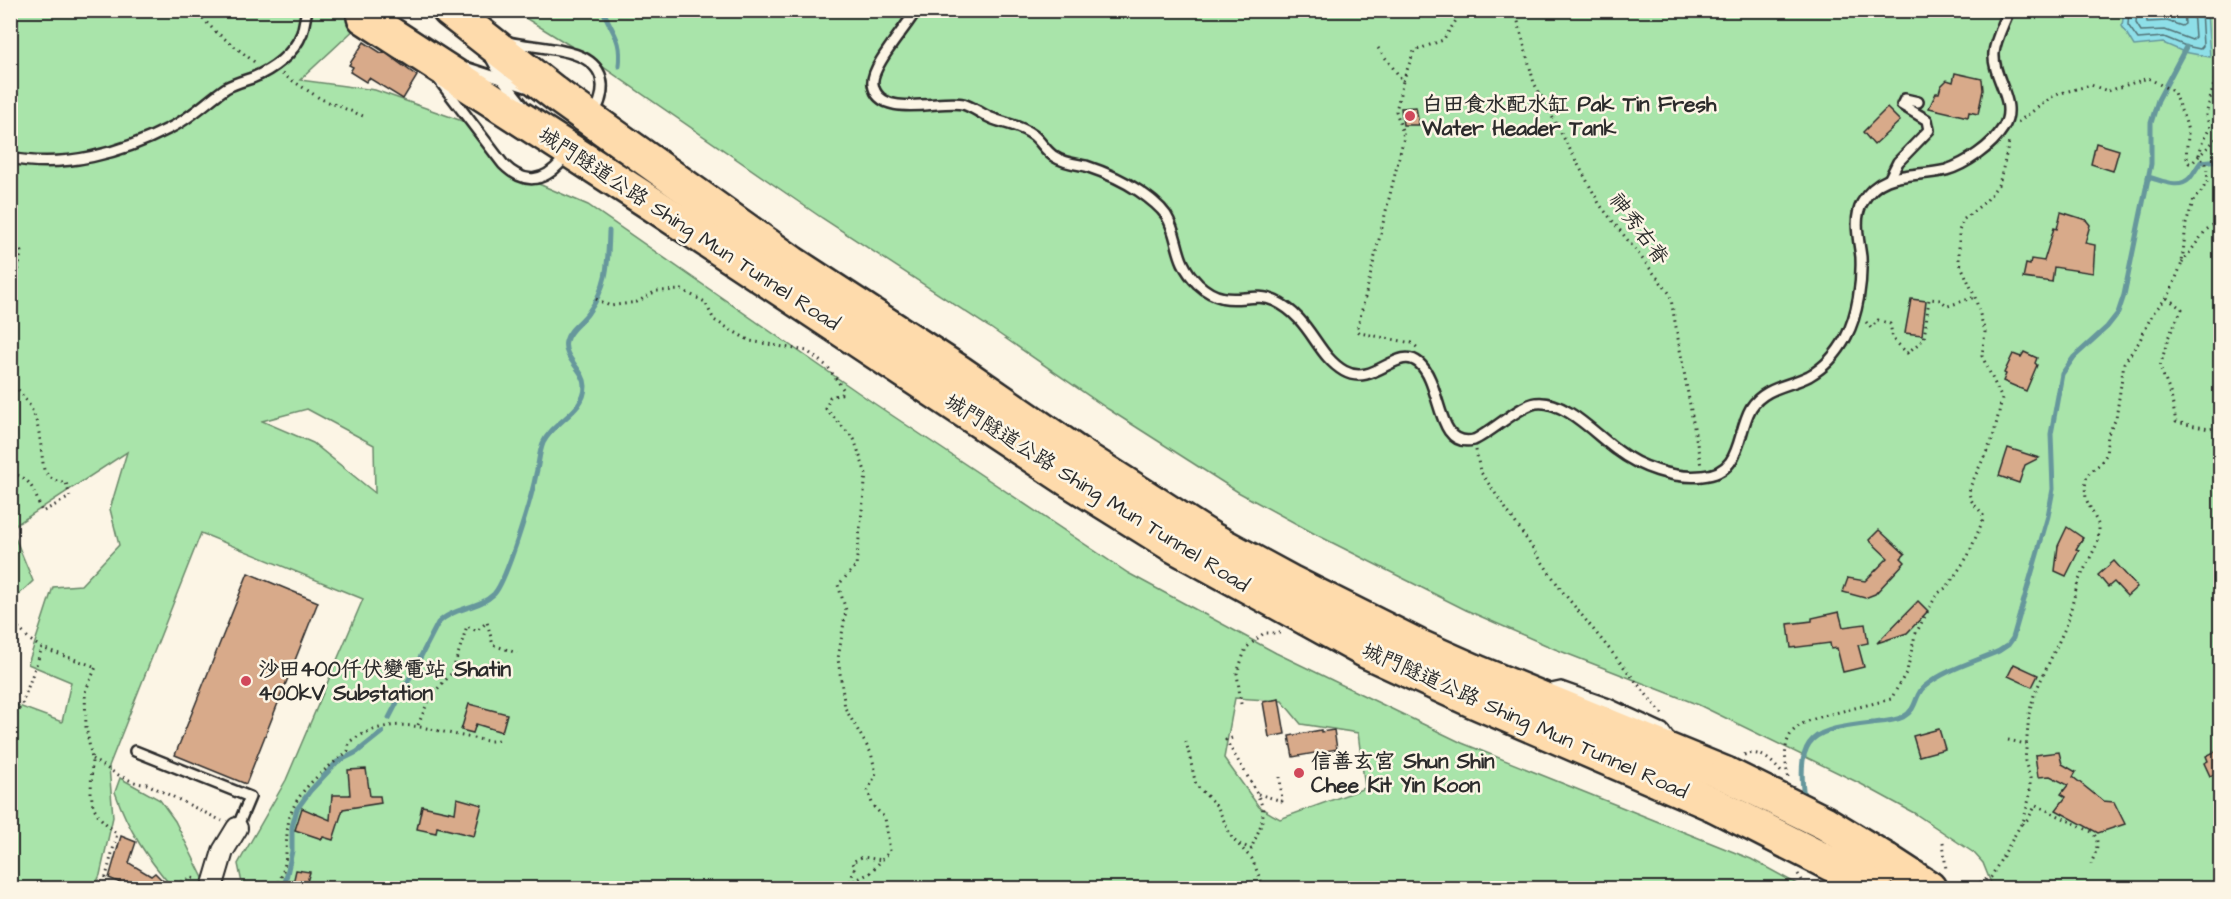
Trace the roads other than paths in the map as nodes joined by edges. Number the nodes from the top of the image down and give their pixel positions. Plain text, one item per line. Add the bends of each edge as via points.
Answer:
1 (307, 10) edge
2 (449, 10) edge
3 (916, 10) edge
4 (2009, 10) edge
5 (364, 17) dead end
6 (475, 32) junction
7 (417, 52) junction
8 (503, 80) junction
9 (561, 99) junction
10 (1918, 102) dead end
11 (596, 110) dead end
12 (554, 148) junction
13 (10, 158) edge
14 (1890, 178) junction
15 (1535, 728) junction
16 (135, 751) dead end
17 (1563, 751) dead end
18 (1675, 769) junction
19 (1634, 782) dead end
20 (237, 828) joint
21 (1938, 883) edge
22 (212, 885) edge
23 (1875, 888) edge

1 - 13 lane via 301,35 284,58 272,68 233,84 171,128 112,151 67,161 42,163
2 - 6 highway, 城門隧道公路 Shing Mun Tunnel Road
3 - 14 lane via 873,75 874,90 885,100 902,106 967,106 1026,130 1056,158 1129,184 1163,211 1180,258 1200,285 1226,298 1278,302 1302,320 1330,359 1347,373 1365,376 1405,357 1418,362 1434,383 1449,432 1460,440 1474,440 1531,405 1545,403 1570,414 1639,463 1666,472 1703,476 1719,471 1738,449 1755,402 1770,391 1812,375 1845,339 1859,288 1859,209 1874,187
4 - 14 lane via 1994,54 2008,106 2003,129 1974,156 1949,169
5 - 7 highway, 城門隧道公路 Shing Mun Tunnel Road
6 - 8 lane
6 - 9 highway, 城門隧道公路 Shing Mun Tunnel Road
6 - 11 lane via 586,58 595,65 602,81
7 - 8 lane
7 - 12 highway, 城門隧道公路 Shing Mun Tunnel Road
7 - 12 lane via 513,173 522,178 553,171
8 - 9 lane
8 - 12 lane
9 - 18 highway, 城門隧道公路 Shing Mun Tunnel Road via 792,263 1172,514 1362,620 1533,695
10 - 14 lane via 1905,99 1902,105 1927,120 1929,130 1899,162
12 - 15 highway, 城門隧道公路 Shing Mun Tunnel Road via 1173,545 1368,652
15 - 17 lane
15 - 18 highway, 城門隧道公路 Shing Mun Tunnel Road
16 - 20 lane via 250,797
18 - 19 lane via 1644,784
18 - 21 highway, 城門隧道公路 Shing Mun Tunnel Road, bridge via 1726,774
18 - 23 highway, 城門隧道公路 Shing Mun Tunnel Road, bridge via 1713,804
20 - 22 street via 223,851

